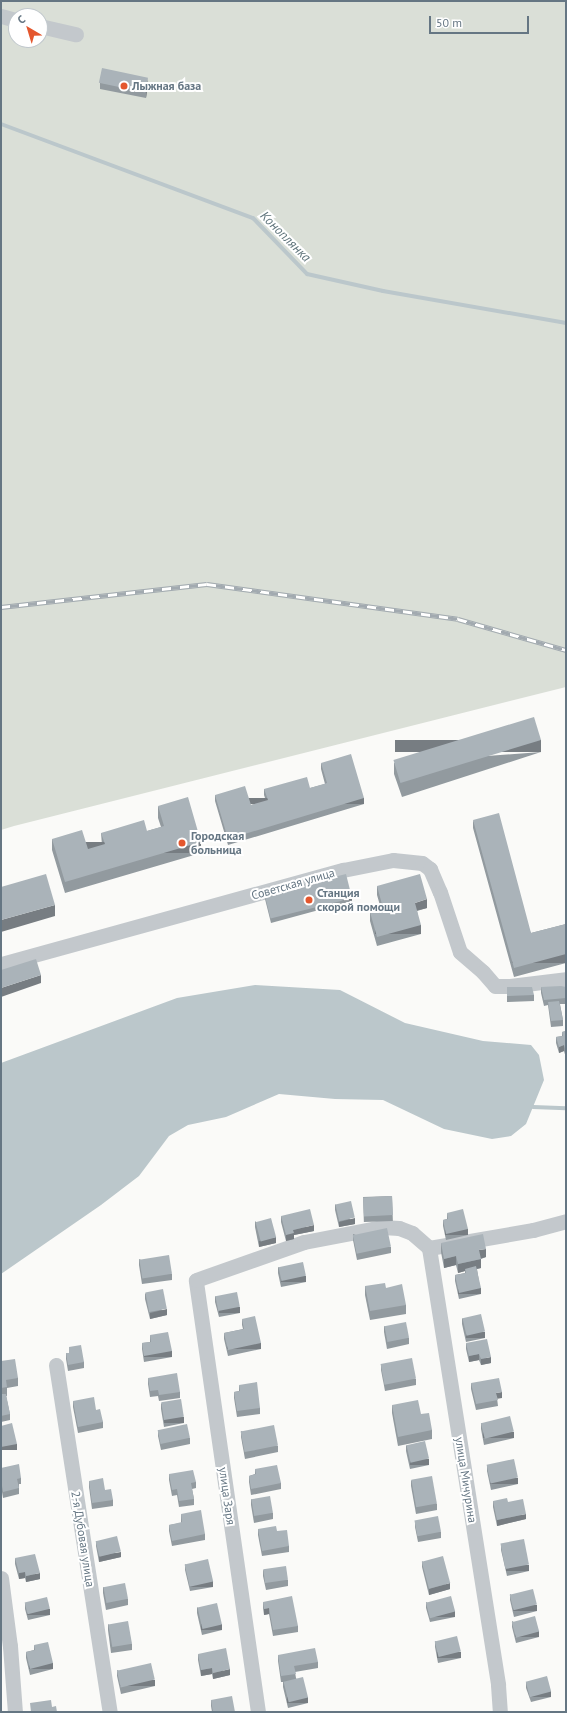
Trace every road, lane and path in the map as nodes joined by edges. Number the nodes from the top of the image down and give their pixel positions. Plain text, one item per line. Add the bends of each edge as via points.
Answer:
1 (48, 28) edge
2 (76, 34) dead end
3 (1, 964) edge
4 (566, 979) edge
5 (566, 1221) edge
6 (429, 1248) junction
7 (56, 1365) dead end
8 (1, 1578) edge
9 (16, 1712) edge
10 (110, 1712) edge
11 (258, 1712) edge
12 (500, 1712) edge

1 - 2 street
3 - 4 street, Советская улица via 343,870 393,860 422,863 430,869 460,952 495,986
5 - 6 street via 533,1230
6 - 11 street, улица Заря via 412,1233 399,1228 382,1227 304,1242 196,1280
6 - 12 street, улица Мичурина via 498,1685
7 - 10 street, 2-я Дубовая улица
8 - 9 street

